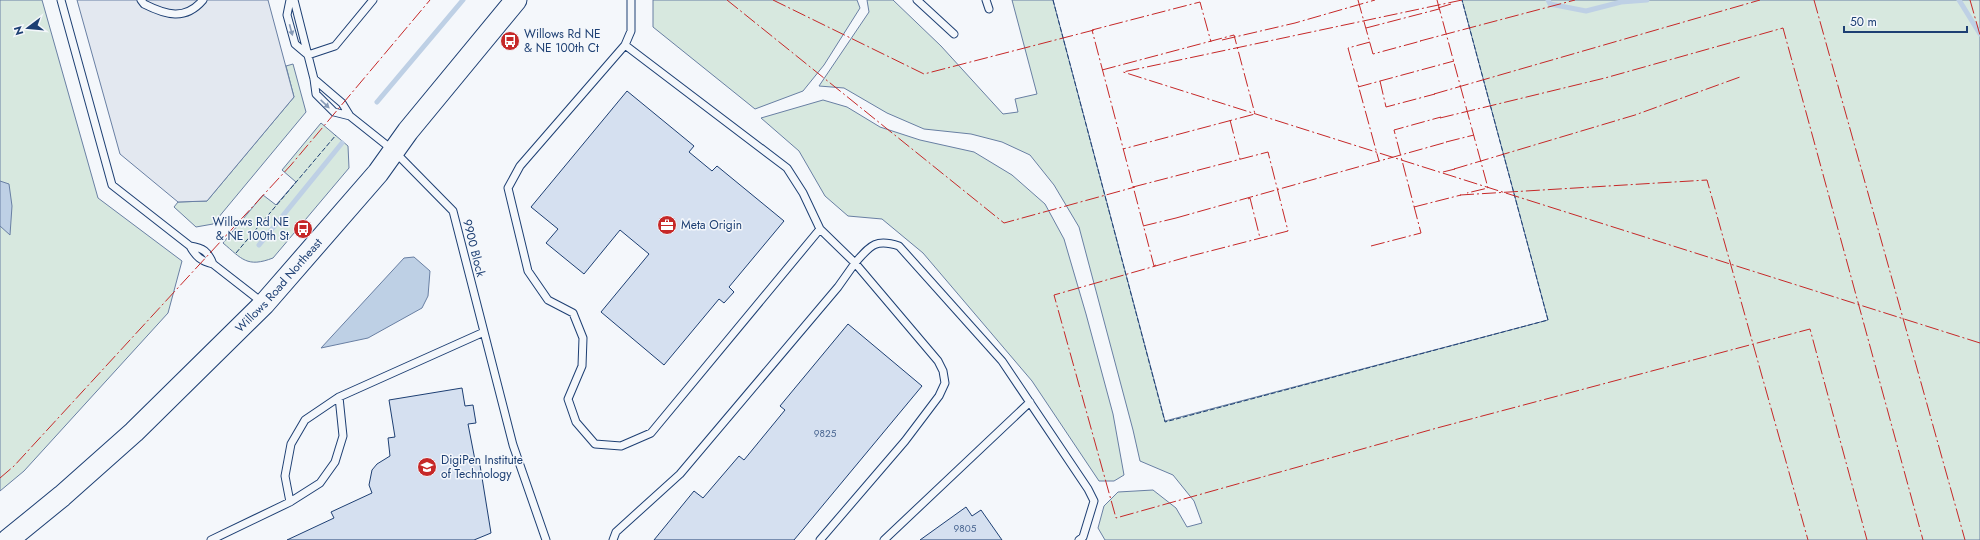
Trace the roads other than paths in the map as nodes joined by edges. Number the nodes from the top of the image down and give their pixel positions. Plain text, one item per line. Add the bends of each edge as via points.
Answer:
1 (60, 0) edge
2 (141, 0) edge
3 (203, 0) edge
4 (290, 0) edge
5 (294, 0) edge
6 (373, 0) edge
7 (516, 0) edge
8 (631, 0) edge
9 (917, 0) edge
10 (986, 0) edge
11 (989, 9) dead end
12 (954, 34) dead end
13 (625, 45) junction
14 (308, 55) junction
15 (314, 79) junction
16 (350, 116) junction
17 (394, 151) junction
18 (820, 229) junction
19 (855, 263) junction
20 (264, 304) junction
21 (484, 332) junction
22 (339, 397) junction
23 (1030, 402) junction
24 (290, 502) junction
25 (8, 540) edge
26 (211, 540) edge
27 (546, 540) edge
28 (613, 540) edge
29 (820, 540) edge
30 (884, 540) edge
31 (1078, 540) edge

1 - 20 lane via 112,185 190,246 196,256 213,264
2 - 3 lane via 144,4 170,14 184,13 198,6
4 -> 14 lane via 287,15 295,44
5 - 14 lane, 9900 Block
6 - 14 lane via 335,46
7 - 17 main road, Willows Road Northeast
8 - 13 lane via 631,31
9 - 12 lane
10 - 11 lane
13 - 18 lane via 787,168 803,193
13 - 18 lane via 520,166 508,188 528,270 548,300 574,313 583,338 582,366 568,399 576,422 594,444 621,446 651,433
14 - 15 lane, 9900 Block
15 - 16 lane via 342,104
15 -> 16 lane, 9900 Block via 316,94 325,104 334,112
16 - 17 lane, 9900 Block
17 - 20 main road, Willows Road Northeast via 378,173
17 - 21 lane, 9900 Block via 454,211
18 - 19 lane
19 - 23 lane via 871,245 886,242 899,246 1002,361
19 - 28 lane via 838,287 680,474 616,532
19 - 29 lane via 938,361 945,383 939,396 905,441
20 - 25 main road, Willows Road Northeast via 134,432
21 - 22 lane
21 - 27 lane, 9900 Block via 513,445
22 - 24 lane via 342,436 335,462 320,483
22 - 24 lane via 305,420 291,444 285,476
23 - 30 lane
23 - 31 lane via 1094,501 1083,537
24 - 26 lane

